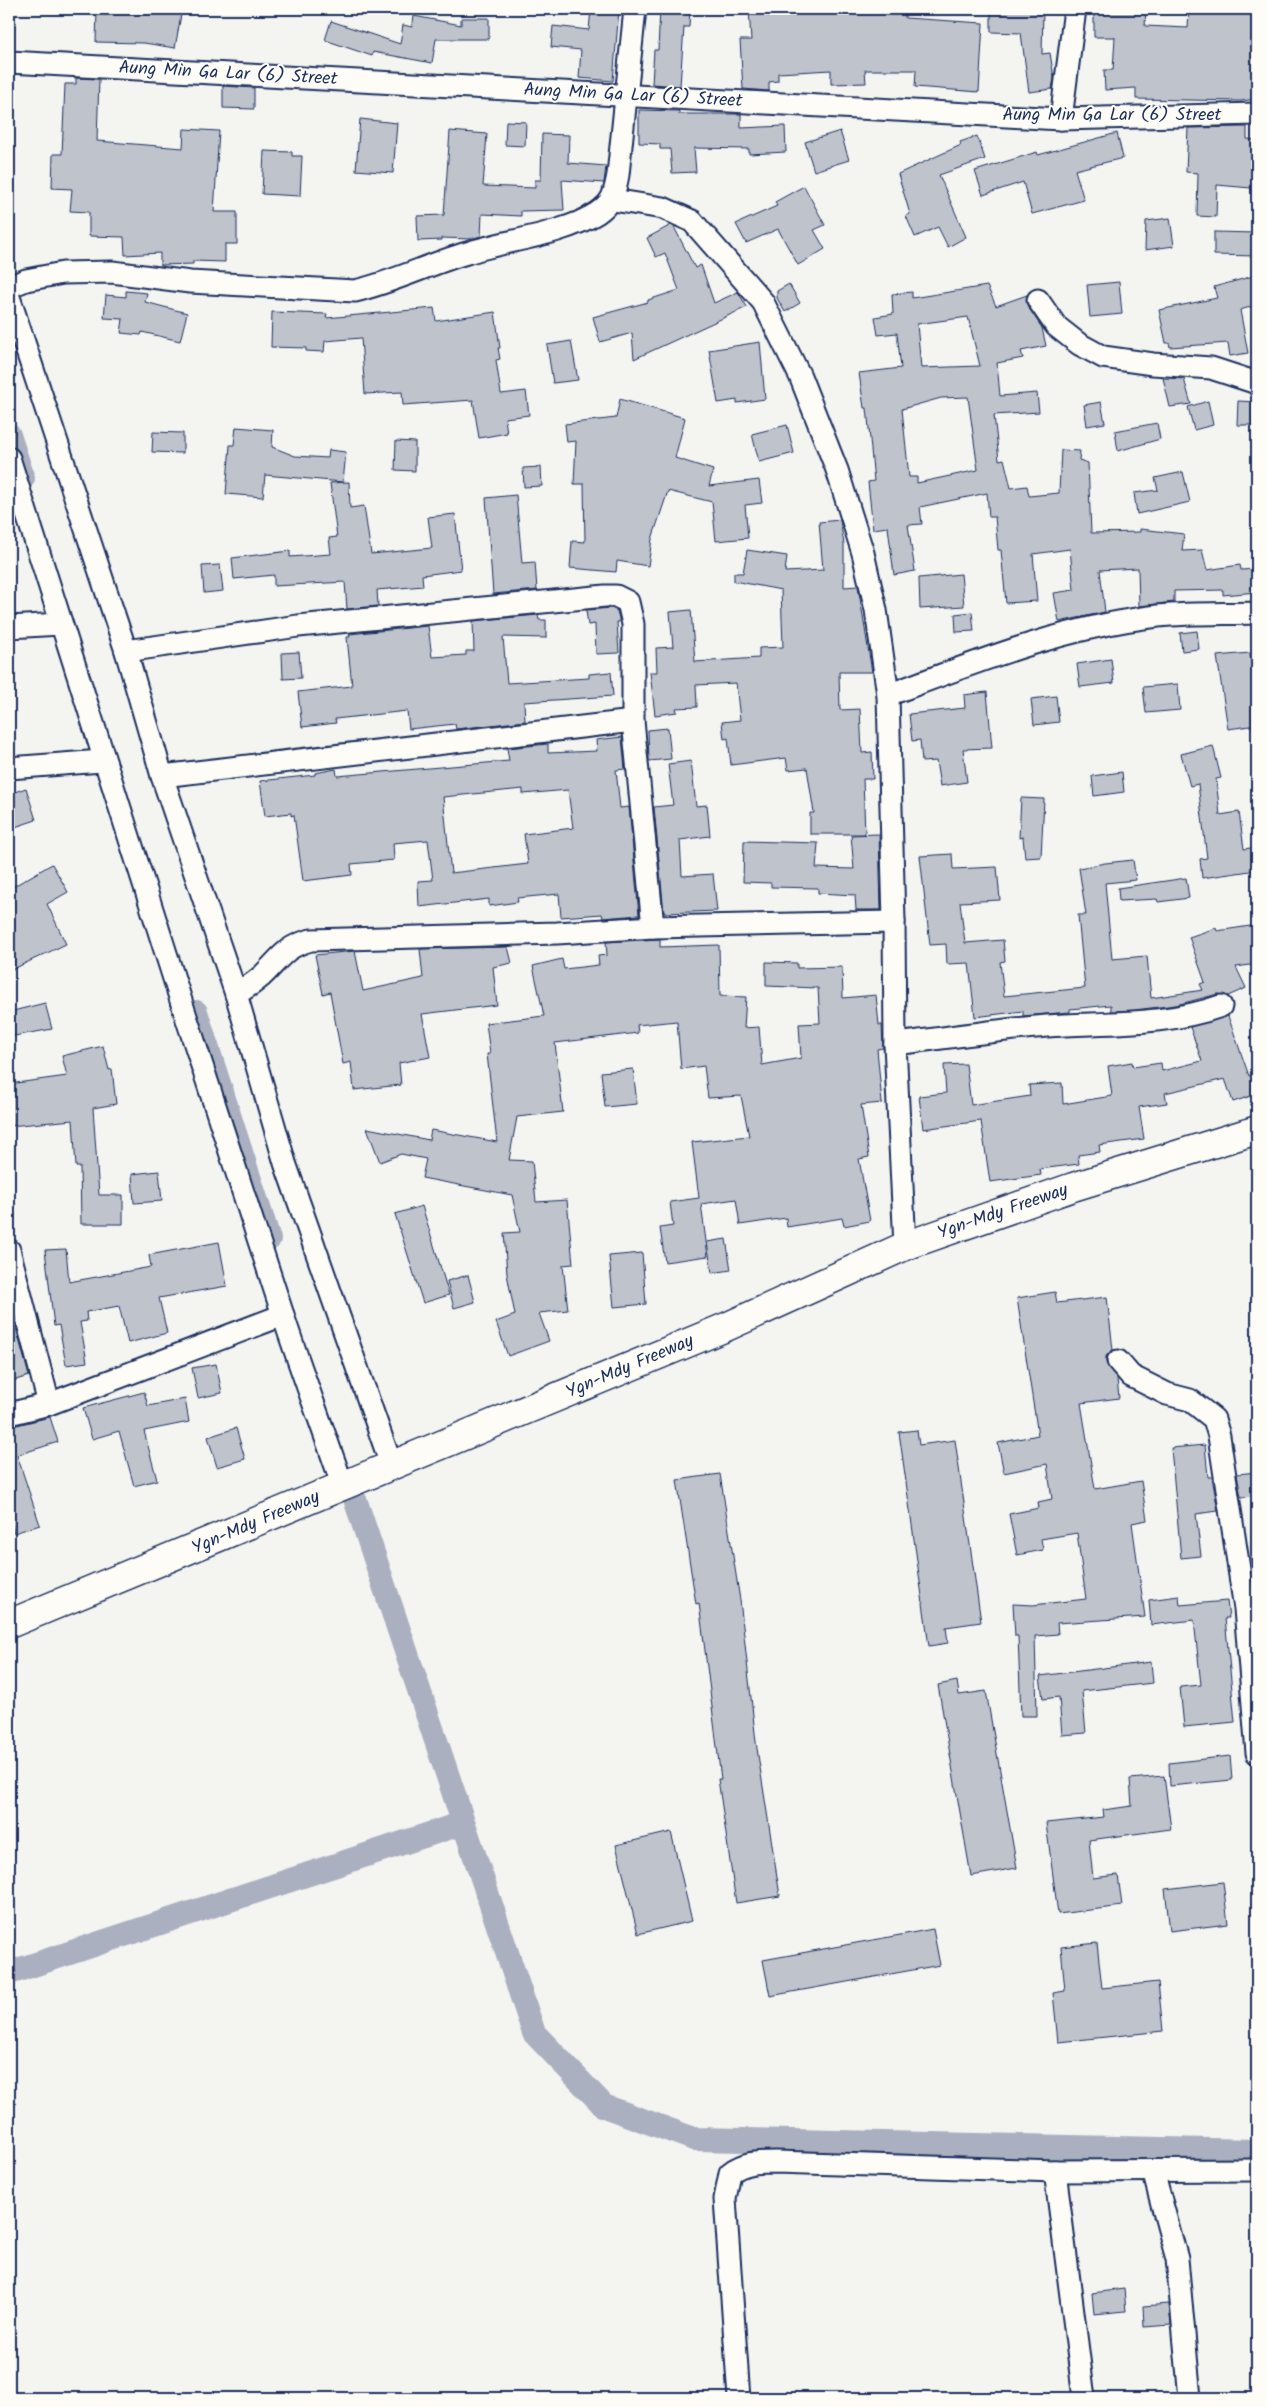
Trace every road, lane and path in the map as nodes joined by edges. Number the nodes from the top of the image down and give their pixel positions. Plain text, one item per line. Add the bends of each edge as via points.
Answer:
1 (635, 9) edge
2 (1075, 9) edge
3 (9, 62) edge
4 (626, 96) junction
5 (1257, 114) edge
6 (1061, 119) junction
7 (613, 200) junction
8 (9, 287) edge
9 (9, 297) edge
10 (1038, 300) dead end
11 (1257, 383) edge
12 (9, 458) edge
13 (1257, 614) edge
14 (60, 624) junction
15 (9, 627) edge
16 (126, 651) junction
17 (888, 695) junction
18 (633, 721) junction
19 (102, 760) junction
20 (9, 768) edge
21 (162, 776) junction
22 (894, 922) junction
23 (653, 927) junction
24 (236, 994) junction
25 (1221, 1006) dead end
26 (894, 1044) junction
27 (1257, 1130) edge
28 (906, 1246) junction
29 (9, 1250) edge
30 (283, 1315) junction
31 (1118, 1361) dead end
32 (48, 1404) junction
33 (9, 1414) edge
34 (392, 1467) junction
35 (343, 1487) junction
36 (9, 1624) edge
37 (1257, 1741) edge
38 (1257, 2170) edge
39 (1055, 2171) junction
40 (1153, 2171) junction
41 (739, 2398) edge
42 (1084, 2398) edge
43 (1190, 2398) edge

1 - 4 street
2 - 6 street
3 - 4 street, Aung Min Ga Lar (6) Street
4 - 6 street, Aung Min Ga Lar (6) Street
4 - 7 street
5 - 6 street, Aung Min Ga Lar (6) Street
7 - 8 street via 575,224 466,253 355,291 190,282 112,272 63,273 26,280
7 - 17 street via 663,208 692,221 763,302 800,376 837,470 863,553 876,610
9 - 16 street
10 - 11 street via 1056,326 1102,357 1212,368
12 - 14 street
13 - 17 street via 1159,616 1088,629 1016,647
14 - 15 street
14 - 19 street
16 - 18 street via 298,626 616,596 628,602 633,624
16 - 21 street
17 - 22 street
18 - 21 street
18 - 23 street
19 - 20 street
19 - 30 street
21 - 24 street
22 - 23 street
22 - 26 street
23 - 24 street via 311,940 294,944 261,977
24 - 34 street via 286,1163
25 - 26 street via 1196,1015 1169,1019 1046,1026
26 - 28 street
27 - 28 main road, Ygn-Mdy Freeway via 1073,1187
28 - 34 main road, Ygn-Mdy Freeway via 726,1327
29 - 32 street
30 - 32 street
30 - 35 street
31 - 37 street via 1131,1376 1167,1394 1190,1400 1214,1419 1245,1609
32 - 33 street
34 - 35 main road, Ygn-Mdy Freeway
35 - 36 main road, Ygn-Mdy Freeway
38 - 40 street
39 - 40 street
39 - 41 street via 776,2162 751,2162 738,2167 730,2174 725,2199
39 - 42 street
40 - 43 street via 1177,2259

